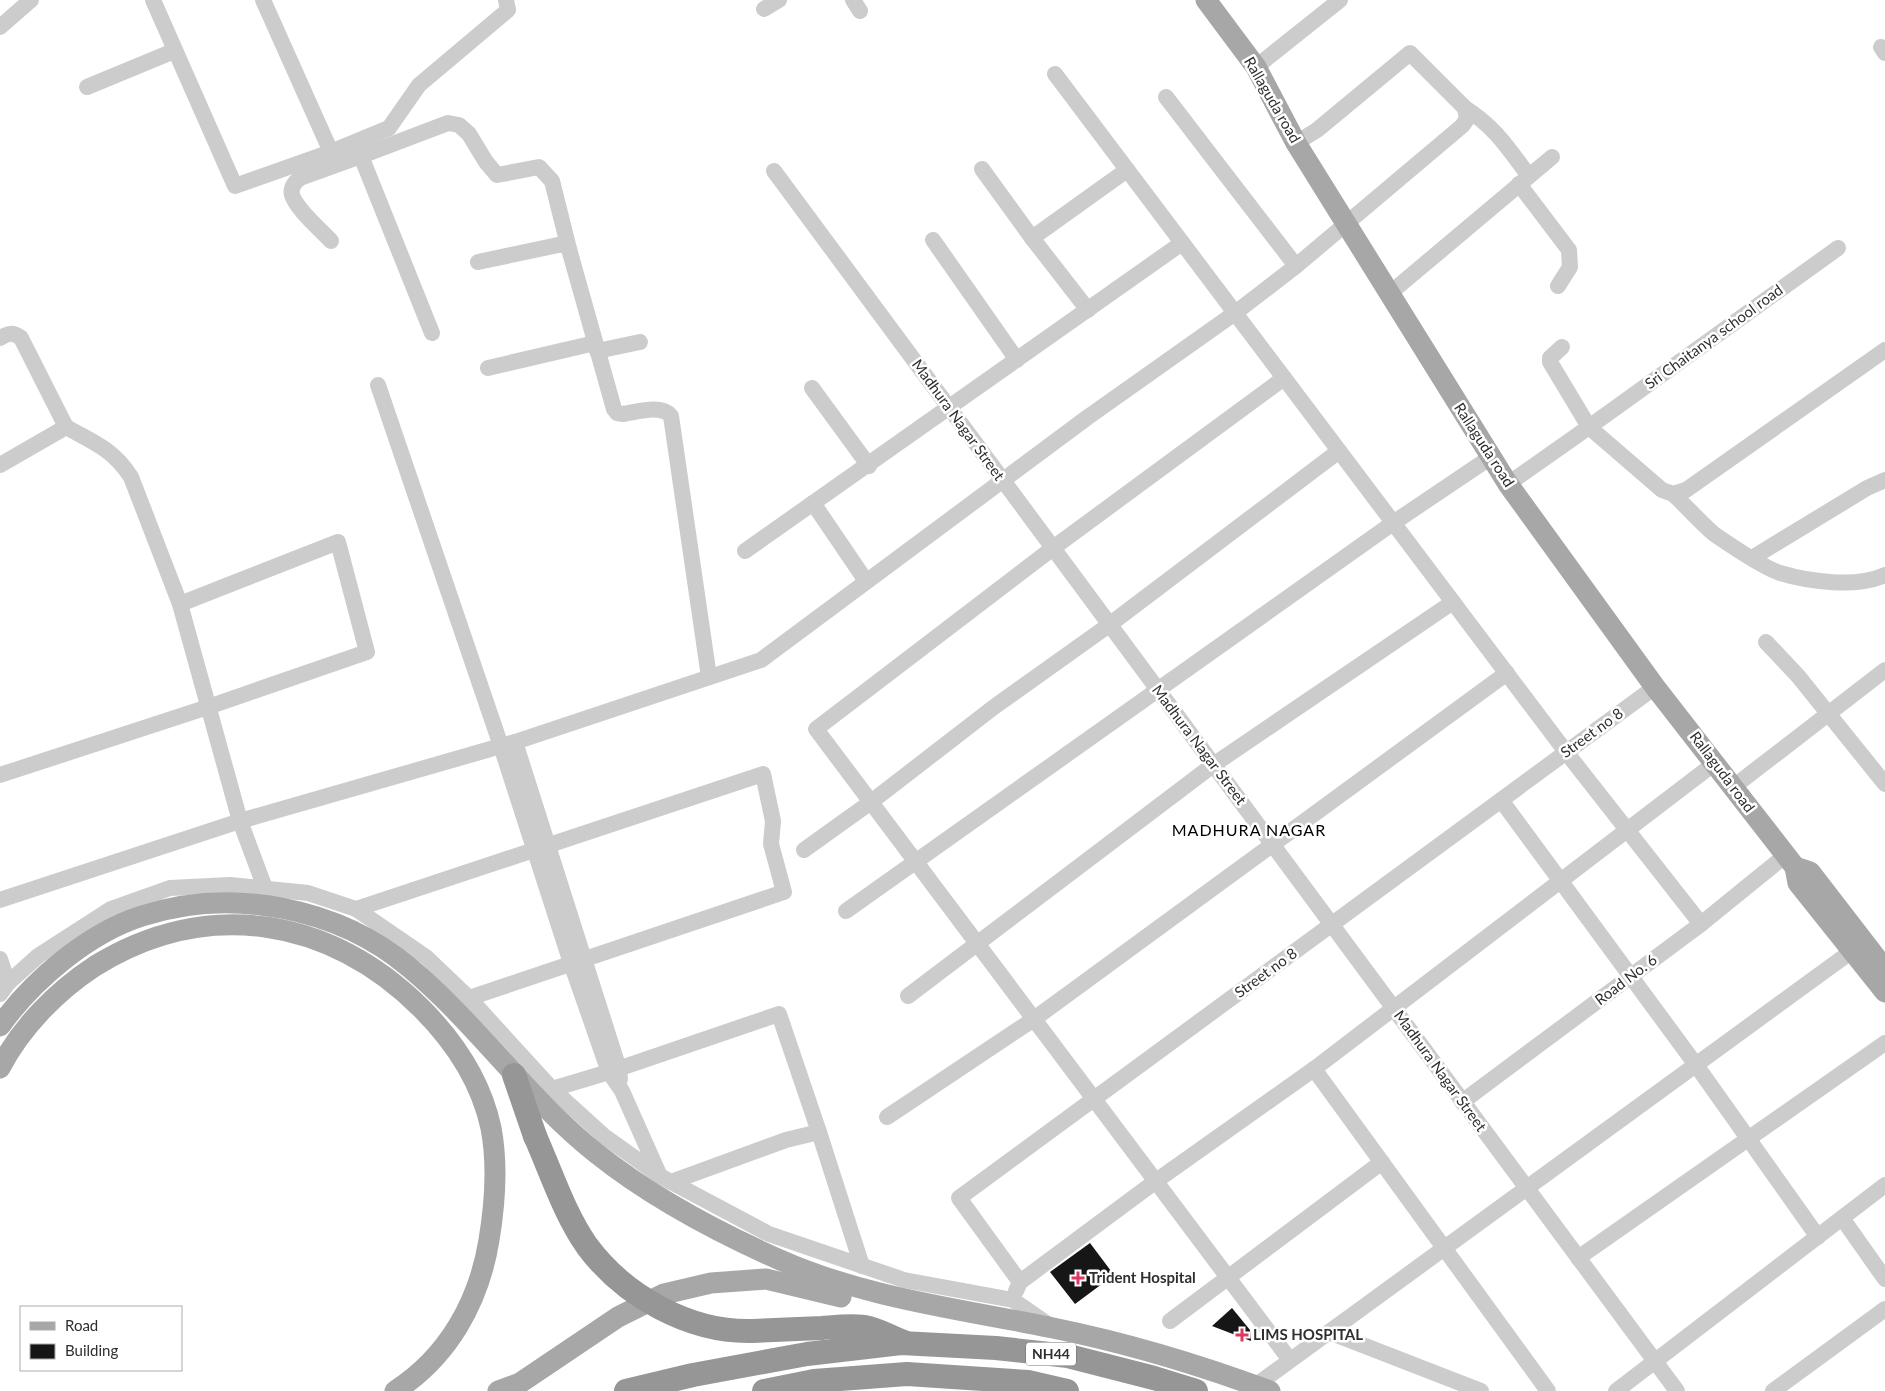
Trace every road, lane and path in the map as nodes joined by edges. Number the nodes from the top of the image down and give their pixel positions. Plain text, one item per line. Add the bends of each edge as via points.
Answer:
1 (31, 0) edge
2 (153, 0) edge
3 (263, 0) edge
4 (506, 0) edge
5 (779, 0) edge
6 (1206, 0) edge
7 (1340, 0) edge
8 (764, 9) dead end
9 (0, 27) edge
10 (174, 50) junction
11 (1256, 67) junction
12 (1055, 74) dead end
13 (87, 87) dead end
14 (1166, 97) dead end
15 (1465, 108) junction
16 (1296, 143) junction
17 (331, 152) junction
18 (361, 156) junction
19 (1552, 157) dead end
20 (982, 169) dead end
21 (1127, 170) junction
22 (774, 171) dead end
23 (1524, 180) junction
24 (1346, 225) junction
25 (1032, 238) junction
26 (933, 240) dead end
27 (331, 241) dead end
28 (1182, 244) junction
29 (1838, 248) dead end
30 (569, 250) junction
31 (478, 262) dead end
32 (1296, 266) junction
33 (1558, 286) dead end
34 (1389, 294) junction
35 (1088, 310) junction
36 (1235, 313) junction
37 (432, 333) dead end
38 (0, 338) edge
39 (640, 342) dead end
40 (596, 347) junction
41 (1562, 347) dead end
42 (1885, 350) edge
43 (1017, 360) junction
44 (488, 368) dead end
45 (1284, 378) junction
46 (378, 385) dead end
47 (812, 388) dead end
48 (949, 408) junction
49 (66, 426) junction
50 (1589, 427) junction
51 (1340, 451) junction
52 (1491, 457) junction
53 (0, 465) edge
54 (869, 466) junction
55 (1002, 480) junction
56 (1885, 480) edge
57 (1508, 484) junction
58 (1673, 494) junction
59 (813, 503) junction
60 (1393, 523) junction
61 (1053, 548) junction
62 (745, 552) dead end
63 (1752, 558) junction
64 (1885, 575) edge
65 (866, 581) junction
66 (1453, 602) junction
67 (180, 604) junction
68 (1109, 625) junction
69 (1766, 642) dead end
70 (1885, 670) edge
71 (1507, 673) junction
72 (709, 677) junction
73 (1655, 687) junction
74 (1158, 690) junction
75 (208, 707) junction
76 (1828, 713) junction
77 (508, 744) junction
78 (1566, 752) junction
79 (1715, 763) junction
80 (1213, 765) junction
81 (0, 775) edge
82 (1885, 784) edge
83 (1732, 788) junction
84 (1501, 800) junction
85 (871, 802) junction
86 (240, 820) junction
87 (1626, 829) junction
88 (1272, 845) junction
89 (541, 847) junction
90 (804, 850) dead end
91 (916, 862) junction
92 (1797, 869) junction
93 (1560, 881) junction
94 (265, 888) junction
95 (0, 900) edge
96 (356, 909) junction
97 (846, 911) dead end
98 (1701, 924) junction
99 (1332, 925) junction
100 (977, 944) junction
101 (1852, 952) junction
102 (0, 958) edge
103 (577, 961) junction
104 (1885, 969) edge
105 (1630, 976) junction
106 (4, 988) edge
107 (1885, 992) edge
108 (908, 996) dead end
109 (470, 998) junction
110 (1394, 1008) junction
111 (1034, 1019) junction
112 (0, 1026) edge
113 (1885, 1043) edge
114 (1696, 1065) junction
115 (0, 1068) edge
116 (614, 1070) junction
117 (1314, 1070) junction
118 (514, 1075) junction
119 (552, 1089) junction
120 (1094, 1099) junction
121 (1462, 1102) junction
122 (887, 1117) dead end
123 (819, 1132) junction
124 (1748, 1139) junction
125 (1382, 1162) junction
126 (665, 1179) junction
127 (1156, 1181) junction
128 (1885, 1185) edge
129 (1527, 1188) junction
130 (1842, 1218) junction
131 (1818, 1237) junction
132 (1445, 1248) junction
133 (1578, 1258) junction
134 (862, 1266) junction
135 (1228, 1277) junction
136 (1885, 1279) edge
137 (1020, 1282) junction
138 (1013, 1300) junction
139 (1885, 1309) edge
140 (1170, 1321) dead end
141 (1052, 1328) junction
142 (1328, 1332) junction
143 (906, 1344) junction
144 (1290, 1360) junction
145 (1655, 1362) junction
146 (1263, 1388) edge
147 (395, 1391) edge
148 (498, 1391) edge
149 (626, 1391) edge
150 (764, 1391) edge
151 (1067, 1391) edge
152 (1196, 1391) edge
153 (1481, 1391) edge
154 (1548, 1391) edge
155 (1616, 1391) edge
156 (1677, 1391) edge
157 (1773, 1391) edge

1 - 9 street
2 - 10 street
3 - 17 street
4 - 17 street via 508,10 419,84 389,128
5 - 8 street
6 - 11 main road, Rallaguda road
7 - 11 street
10 - 13 street
10 - 17 street via 235,186
11 - 16 main road, Rallaguda road
12 - 21 street
14 - 32 street
15 - 16 street via 1410,53 1318,130
15 - 23 street via 1488,124 1502,139
15 - 24 street via 1467,119 1462,126
16 - 24 main road, Rallaguda road
18 - 27 street via 300,178 293,184 292,193 299,206
18 - 30 street via 448,123 459,124 470,134 497,174 539,167 552,182
18 - 37 street
19 - 23 street
20 - 25 street
21 - 25 street
21 - 28 street
22 - 48 street, Madhura Nagar Street
23 - 33 street via 1568,250 1570,267
23 - 34 street
24 - 32 street
24 - 34 main road, Rallaguda road
25 - 35 street
26 - 43 street
28 - 35 street
28 - 36 street
29 - 50 street, Sri Chaitanya school road
30 - 31 street via 558,244
30 - 40 street
32 - 36 street
34 - 52 main road, Rallaguda road
35 - 43 street
36 - 45 street
36 - 55 street
38 - 49 street via 15,333 22,338
39 - 40 street
40 - 44 street
40 - 72 street via 617,413 662,409 671,416
41 - 50 street via 1550,362
42 - 58 street via 1686,490
43 - 48 street
45 - 51 street
45 - 61 street
46 - 77 street
47 - 54 street
48 - 54 street
48 - 55 street, Madhura Nagar Street
49 - 53 street
49 - 67 street via 109,451 131,477
50 - 57 street, Sri Chaitanya school road
50 - 58 street via 1662,490
51 - 60 street
51 - 68 street
52 - 57 main road, Rallaguda road
52 - 60 street
54 - 59 street
55 - 61 street, Madhura Nagar Street
55 - 65 street
56 - 63 street
57 - 73 main road, Rallaguda road
58 - 63 street via 1713,533
59 - 62 street
59 - 65 street
60 - 66 street
60 - 74 street
61 - 68 street, Madhura Nagar Street
61 - 85 street via 816,729
63 - 64 street via 1779,572 1840,583 1875,580
65 - 72 street via 761,660
66 - 71 street
66 - 80 street
67 - 75 street
67 - 75 street via 338,542 367,652
68 - 74 street, Madhura Nagar Street
68 - 85 street via 994,707
69 - 76 street
70 - 76 street
71 - 78 street
71 - 88 street
72 - 77 street
73 - 78 street, Street no 8
73 - 79 main road, Rallaguda road
74 - 80 street, Madhura Nagar Street
74 - 91 street
75 - 81 street
75 - 86 street
76 - 82 street
76 - 83 street
77 - 86 street
77 - 89 street
78 - 84 street, Street no 8
78 - 87 street
79 - 83 main road, Rallaguda road
79 - 87 street
80 - 88 street, Madhura Nagar Street
80 - 100 street
83 - 92 main road, Rallaguda road
84 - 93 street
84 - 99 street, Street no 8
85 - 90 street
85 - 91 street
86 - 94 street
86 - 95 street
87 - 93 street
87 - 98 street
88 - 99 street, Madhura Nagar Street
88 - 111 street
89 - 96 street
89 - 103 street
89 - 103 street via 763,774 773,821 771,844 784,892
91 - 97 street
91 - 100 street
92 - 98 street, Road No. 6
92 - 101 main road, Rallaguda road
92 - 104 main road, Rallaguda road
93 - 105 street
93 - 110 street
94 - 96 street via 308,893
94 - 106 street via 230,885 170,888 111,909 38,956
96 - 109 street via 426,957
98 - 105 street, Road No. 6
99 - 110 street, Madhura Nagar Street
99 - 120 street, Street no 8
100 - 108 street
100 - 111 street
101 - 107 main road, Rallaguda road
101 - 114 street
102 - 106 street
103 - 109 street
103 - 116 street
105 - 114 street
105 - 121 street, Road No. 6
109 - 119 street
110 - 117 street
110 - 121 street, Madhura Nagar Street
111 - 120 street
111 - 122 street
112 - 118 main road via 38,981 66,958 113,928 140,916 180,907 215,903 257,904 320,919 378,945 408,966 440,996
113 - 124 street
114 - 124 street
114 - 129 street
115 - 147 main road via 40,1012 78,978 138,943 168,933 198,926 229,924 287,930 355,956 384,975 442,1029 462,1056 491,1127 495,1165 494,1212 487,1252 464,1318 429,1365
116 - 119 street
116 - 123 street via 779,1014
116 - 126 street
117 - 125 street
117 - 127 street
118 - 141 main road via 595,1153 677,1210 730,1237 836,1282 892,1297
118 - 143 highway, bridge via 535,1136 570,1215 587,1245 607,1270 632,1291 691,1321 715,1327 750,1331 864,1327
119 - 126 street via 604,1136
120 - 127 street
120 - 137 street, Street no 8 via 959,1198
121 - 129 street, Madhura Nagar Street
123 - 126 street
123 - 134 street
124 - 131 street
124 - 133 street
125 - 132 street
125 - 135 street
126 - 134 street via 769,1234
127 - 135 street
127 - 137 street
128 - 130 street
129 - 132 street
129 - 133 street, Madhura Nagar Street
130 - 131 street
130 - 136 street
131 - 145 street
132 - 142 street
132 - 154 street
133 - 145 street, Madhura Nagar Street
134 - 138 street via 904,1280
135 - 140 street
135 - 144 street
137 - 138 street
138 - 141 street
139 - 157 street
141 - 146 main road via 1104,1339
141 - 148 main road via 1010,1331 869,1304 766,1279 711,1283 664,1294 618,1317 520,1383
142 - 144 street
142 - 153 street
143 - 149 highway, NH44 via 807,1354
143 - 152 highway, NH44 via 996,1348 1068,1356
144 - 146 street
145 - 155 street
145 - 156 street, Madhura Nagar Street
150 - 151 highway, NH44 via 814,1381 906,1374 1028,1382

